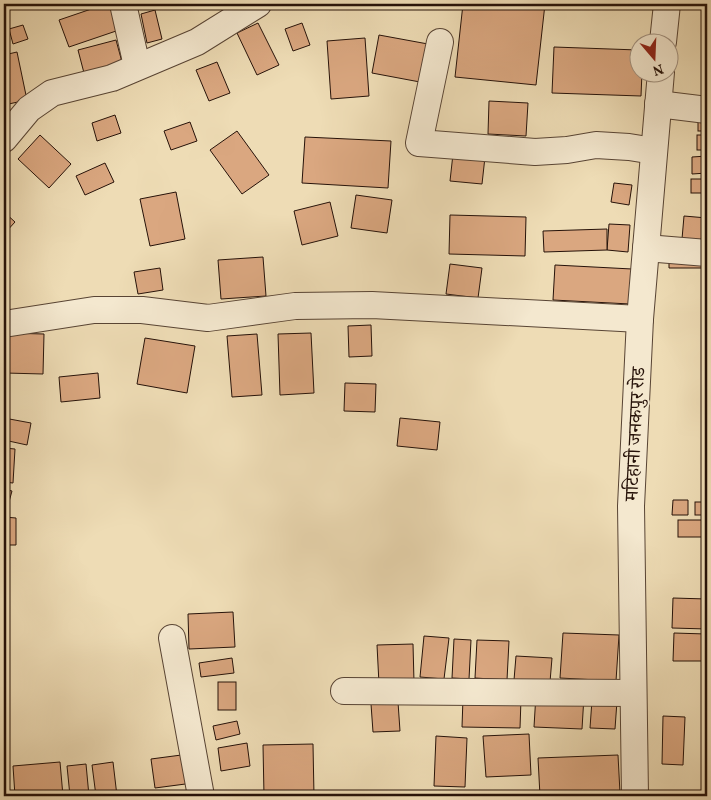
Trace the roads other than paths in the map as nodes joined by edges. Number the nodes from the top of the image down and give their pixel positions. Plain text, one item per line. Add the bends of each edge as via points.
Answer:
1 (123, 4) edge
2 (258, 4) edge
3 (666, 4) edge
4 (664, 32) edge
5 (440, 42) dead end
6 (137, 66) junction
7 (660, 82) edge
8 (658, 104) junction
9 (707, 110) edge
10 (4, 139) edge
11 (654, 151) junction
12 (646, 248) junction
13 (707, 253) edge
14 (640, 319) junction
15 (4, 324) edge
16 (172, 638) dead end
17 (344, 691) dead end
18 (634, 693) junction
19 (201, 796) edge
20 (635, 796) edge

1 - 6 street
2 - 6 street via 197,42
3 - 4 street
5 - 11 street via 419,143 535,152 596,145
6 - 10 street via 112,78 52,93 29,110
7 - 8 street, मटिहानी जनकपुर रोड
8 - 9 street
8 - 11 street, मटिहानी जनकपुर रोड
11 - 12 street, मटिहानी जनकपुर रोड
12 - 13 street
12 - 14 street, मटिहानी जनकपुर रोड
14 - 15 street via 372,305 295,306 208,318 142,310 94,310
14 - 18 street, मटिहानी जनकपुर रोड via 631,506
16 - 19 street
17 - 18 street
18 - 20 street, मटिहानी जनकपुर रोड

